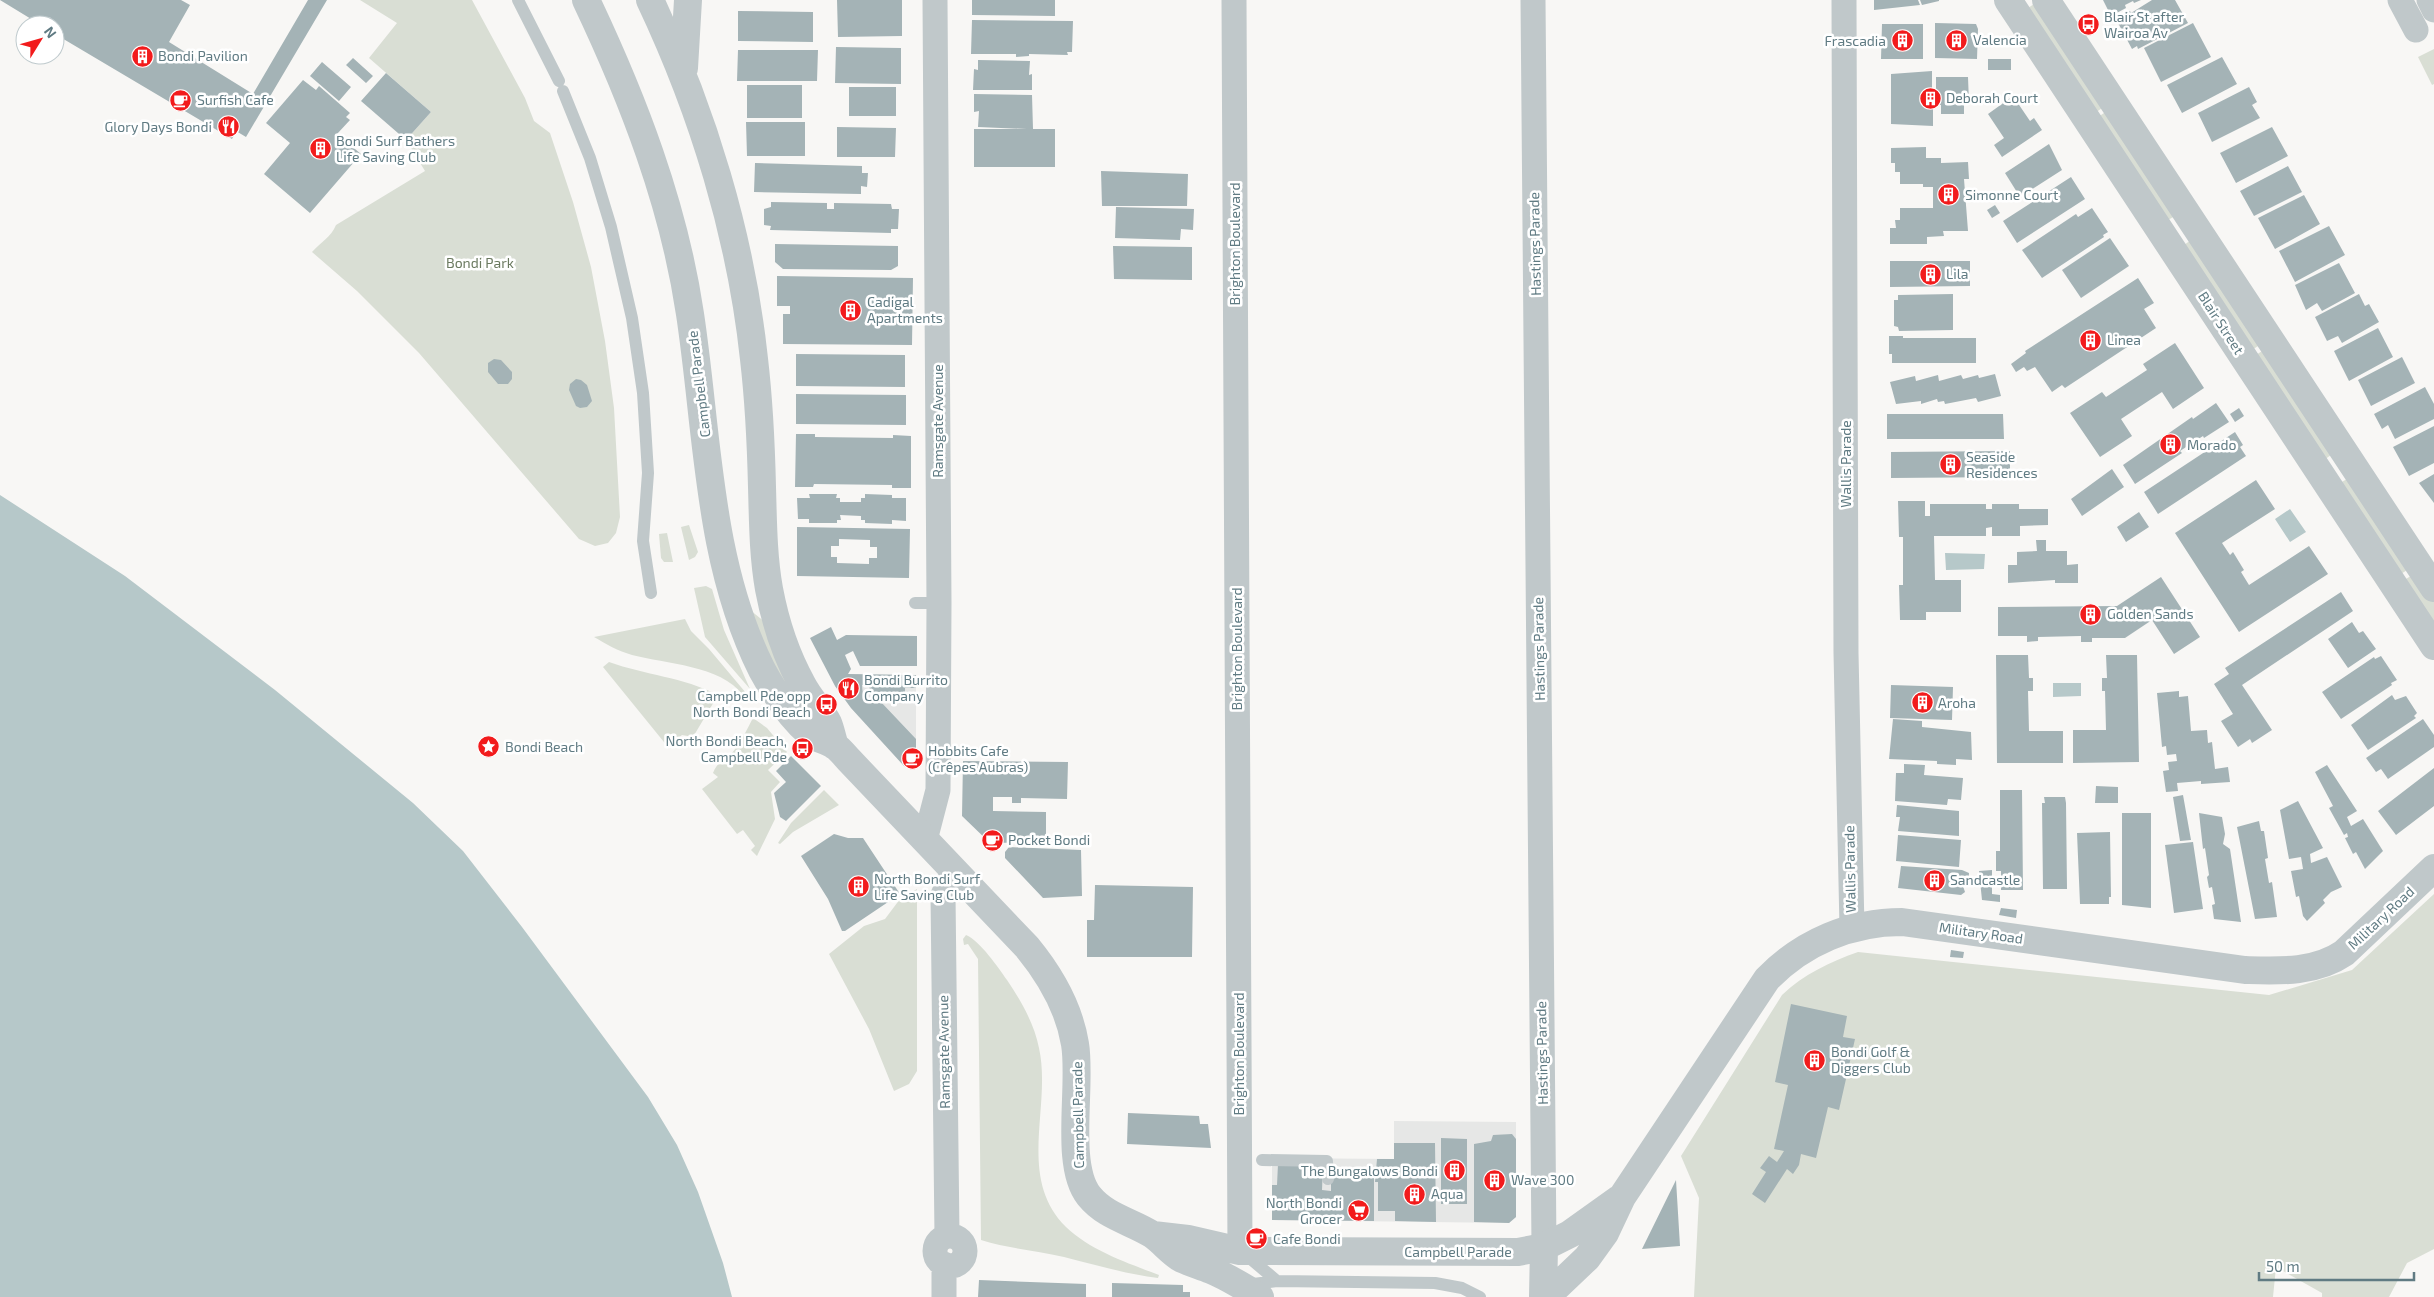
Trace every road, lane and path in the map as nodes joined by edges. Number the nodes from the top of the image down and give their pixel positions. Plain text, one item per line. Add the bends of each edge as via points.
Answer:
1 (518, 0) edge
2 (586, 0) edge
3 (650, 0) edge
4 (688, 0) edge
5 (935, 0) edge
6 (1234, 0) edge
7 (1533, 0) edge
8 (1844, 0) edge
9 (2008, 0) edge
10 (2046, 0) edge
11 (2400, 0) edge
12 (2429, 0) edge
13 (2434, 10) edge
14 (2416, 30) dead end
15 (683, 77) junction
16 (2193, 222) junction
17 (2166, 240) junction
18 (2349, 459) junction
19 (2322, 476) junction
20 (2434, 588) edge
21 (651, 593) dead end
22 (915, 603) dead end
23 (939, 603) junction
24 (2434, 646) edge
25 (835, 746) junction
26 (925, 840) junction
27 (2434, 868) edge
28 (954, 870) junction
29 (1852, 928) junction
30 (1262, 1160) dead end
31 (1328, 1180) dead end
32 (1622, 1197) junction
33 (1153, 1235) junction
34 (1544, 1247) junction
35 (1240, 1251) junction
36 (1255, 1290) edge
37 (944, 1297) edge
38 (1480, 1297) edge
39 (1544, 1297) edge

1 - 21 lane via 561,86 590,158 611,227 632,318 643,393 648,473 643,540
2 - 25 street, Campbell Parade via 623,83 662,190 690,312 715,518 727,573 747,634 763,670 793,716 810,735
3 - 15 street, Campbell Parade
4 - 15 street
5 - 23 street, Ramsgate Avenue
6 - 35 street, Brighton Boulevard
7 - 34 street, Hastings Parade
8 - 29 street, Wallis Parade via 1846,643
9 - 17 street, Blair Street
10 - 16 street
11 - 14 street
12 - 13 street
15 - 25 street, Campbell Parade via 725,207 743,289 756,376 764,552 777,626 802,685 827,722
16 - 17 street
16 - 18 street
17 - 19 street, Blair Street
18 - 19 street
18 - 20 street
19 - 24 street, Blair Street
22 - 23 lane
23 - 26 street, Ramsgate Avenue via 938,790
25 - 26 street, Campbell Parade
26 - 28 street, Campbell Parade
27 - 29 street, Military Road via 2344,953 2332,961 2306,968 2245,970 1902,922
28 - 33 street, Campbell Parade via 1027,947 1052,980 1066,1009 1078,1066 1076,1163 1084,1189 1106,1211
28 - 37 street, Ramsgate Avenue via 943,895 946,1236 959,1239 965,1245 965,1254 957,1265 944,1264
29 - 32 street, Military Road via 1797,953 1767,978
30 - 31 lane via 1327,1161
32 - 34 street, Campbell Parade via 1570,1234
32 - 39 street via 1605,1233 1587,1258
33 - 35 street, Campbell Parade
33 - 36 street, Campbell Parade via 1181,1258
34 - 35 street, Campbell Parade via 1492,1253
34 - 39 street, Hastings Parade
35 - 36 street, Brighton Boulevard
35 - 36 lane
36 - 38 lane via 1435,1283 1462,1288

